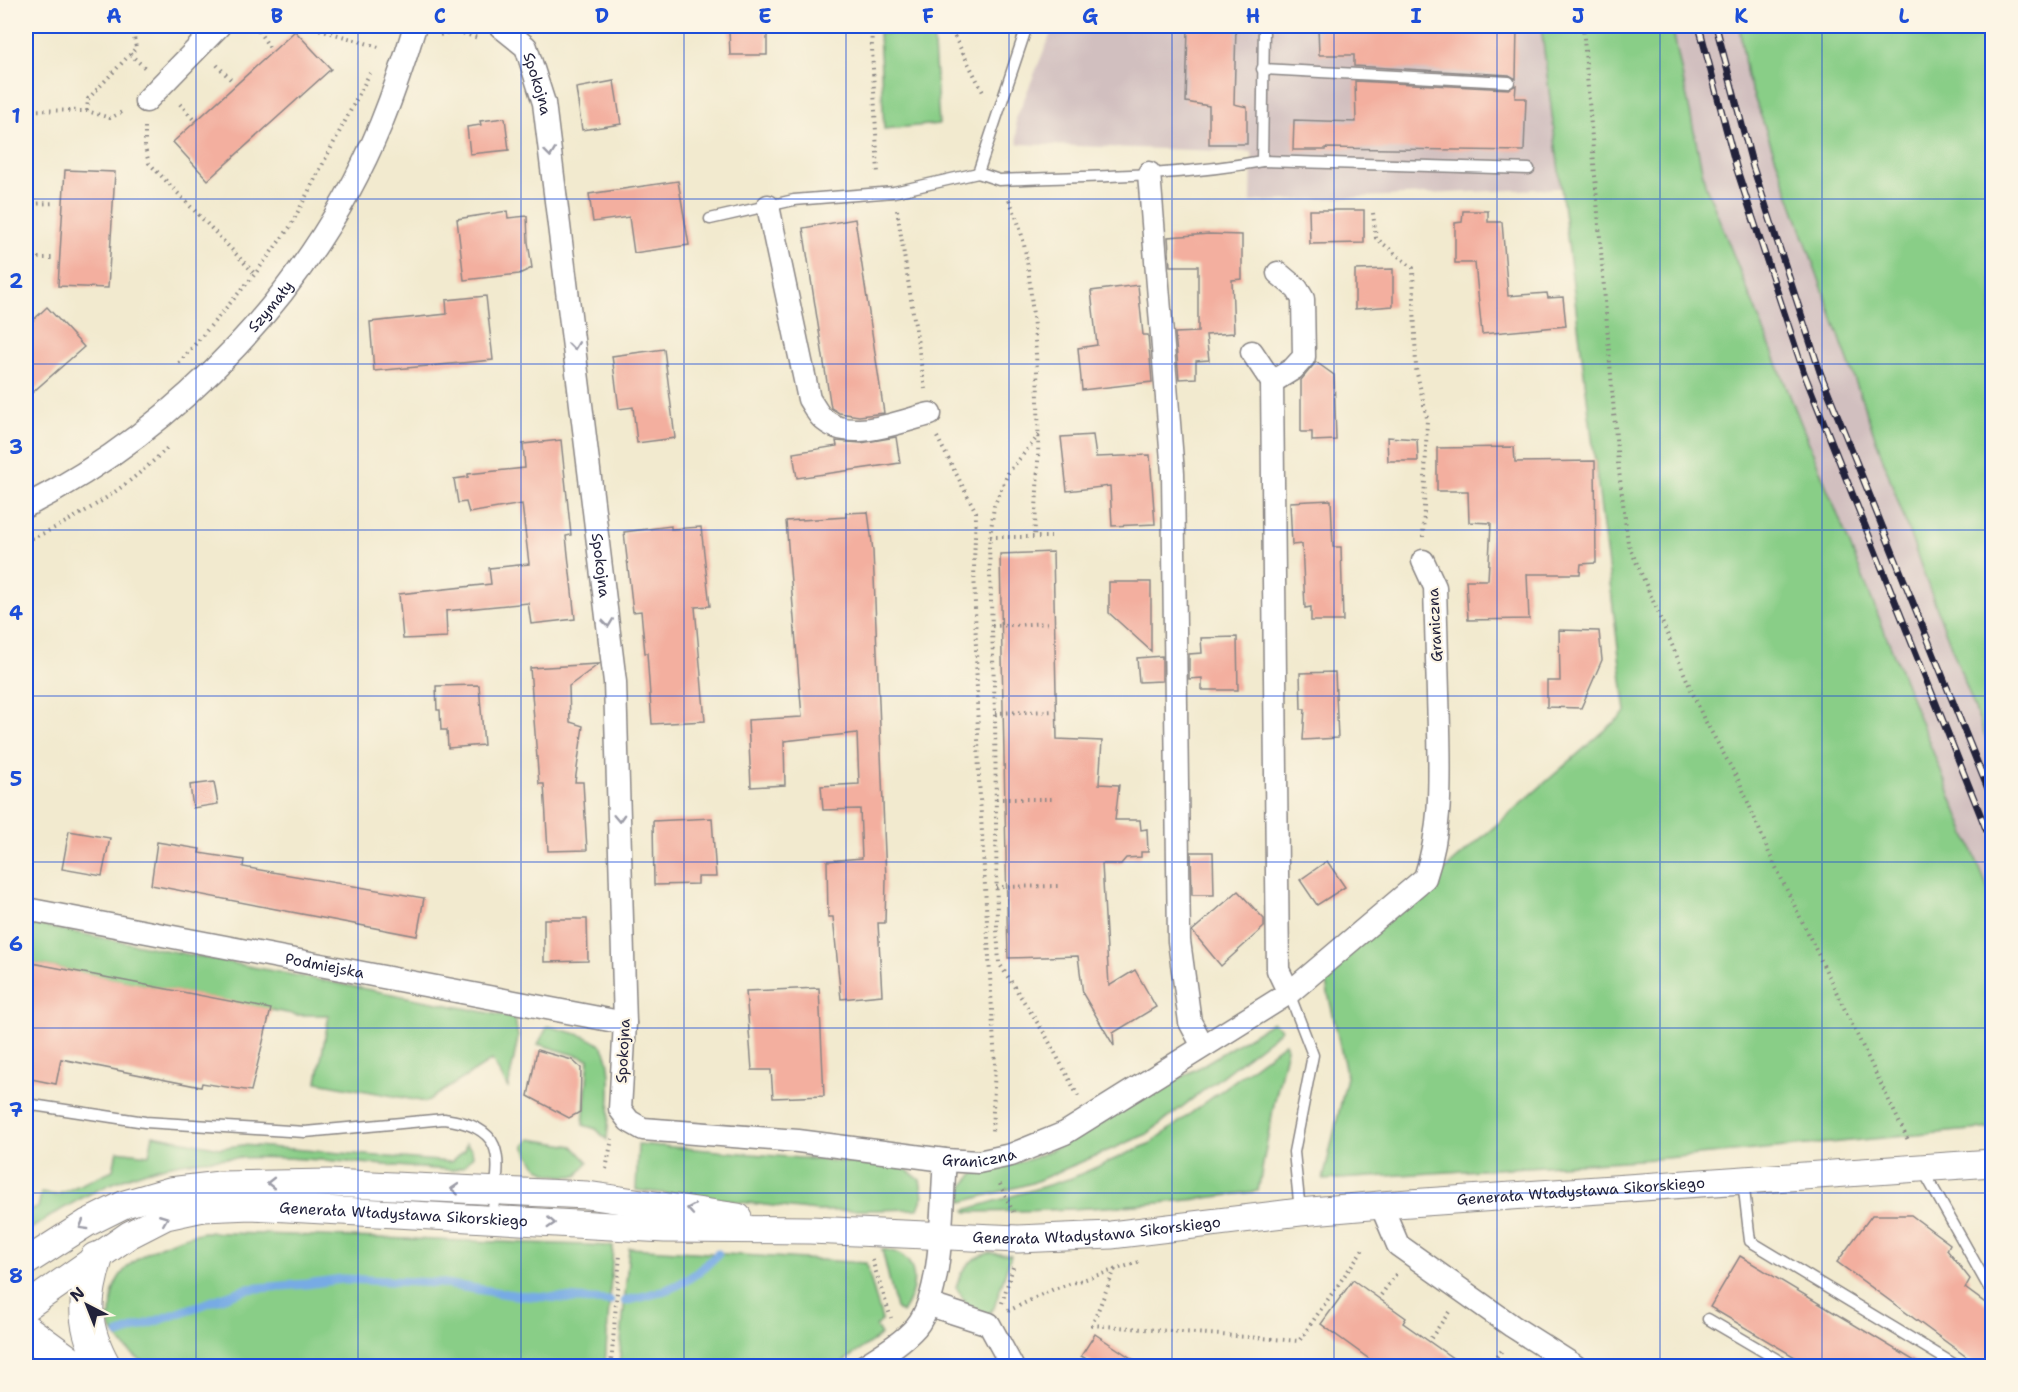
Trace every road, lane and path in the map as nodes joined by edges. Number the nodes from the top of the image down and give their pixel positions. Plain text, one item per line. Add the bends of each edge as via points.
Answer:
1 (132, 26) edge
2 (219, 26) edge
3 (255, 26) edge
4 (308, 26) edge
5 (415, 26) edge
6 (871, 26) edge
7 (949, 26) edge
8 (1027, 26) edge
9 (1264, 26) edge
10 (1583, 26) edge
11 (501, 31) edge
12 (436, 37) dead end
13 (386, 42) dead end
14 (270, 48) dead end
15 (382, 48) junction
16 (377, 58) dead end
17 (372, 69) dead end
18 (1262, 69) junction
19 (1509, 82) dead end
20 (146, 101) junction
21 (26, 110) edge
22 (32, 111) junction
23 (87, 111) junction
24 (996, 117) junction
25 (26, 130) edge
26 (1262, 161) junction
27 (1529, 169) dead end
28 (978, 173) junction
29 (1149, 173) junction
30 (999, 180) junction
31 (894, 192) junction
32 (879, 193) junction
33 (56, 203) dead end
34 (26, 204) edge
35 (768, 206) junction
36 (1373, 213) dead end
37 (710, 219) dead end
38 (26, 258) edge
39 (53, 258) dead end
40 (1278, 273) dead end
41 (255, 274) junction
42 (1252, 352) dead end
43 (172, 370) dead end
44 (1272, 382) junction
45 (930, 414) junction
46 (1039, 435) junction
47 (174, 442) dead end
48 (26, 506) edge
49 (990, 537) junction
50 (1034, 537) junction
51 (1051, 537) dead end
52 (26, 541) edge
53 (1423, 561) joint
54 (1051, 623) dead end
55 (992, 626) junction
56 (1055, 711) dead end
57 (995, 713) junction
58 (996, 799) junction
59 (1054, 799) dead end
60 (1058, 886) dead end
61 (996, 887) junction
62 (26, 909) edge
63 (1289, 993) junction
64 (625, 1023) junction
65 (1203, 1046) junction
66 (26, 1104) edge
67 (624, 1115) junction
68 (1089, 1118) junction
69 (990, 1159) junction
70 (945, 1160) junction
71 (1992, 1163) edge
72 (1921, 1167) junction
73 (605, 1175) dead end
74 (1743, 1181) junction
75 (494, 1191) junction
76 (1381, 1205) junction
77 (1300, 1212) junction
78 (492, 1220) junction
79 (1017, 1221) dead end
80 (810, 1230) junction
81 (939, 1236) junction
82 (1363, 1249) dead end
83 (620, 1254) dead end
84 (96, 1259) junction
85 (1015, 1261) dead end
86 (1142, 1261) dead end
87 (26, 1262) edge
88 (1115, 1269) junction
89 (1398, 1271) dead end
90 (1992, 1293) edge
91 (1381, 1295) dead end
92 (930, 1305) junction
93 (1453, 1306) dead end
94 (26, 1307) edge
95 (1001, 1307) dead end
96 (1003, 1314) dead end
97 (1708, 1319) dead end
98 (26, 1331) edge
99 (1431, 1338) dead end
100 (1508, 1342) dead end
101 (74, 1366) edge
102 (104, 1366) edge
103 (611, 1366) edge
104 (864, 1366) edge
105 (1012, 1366) edge
106 (1490, 1366) edge
107 (1575, 1366) edge
108 (1788, 1366) edge
109 (1957, 1366) edge

1 - 23 path via 136,48 88,99
2 - 20 street
3 - 14 path
4 - 15 path
5 - 48 street, Szymały via 380,125 360,167 298,270 255,326 200,383 129,442
6 - 32 path
7 - 24 path
8 - 24 lane
9 - 18 lane
10 - 72 path via 1614,418 1628,543 1703,717 1740,783 1769,853
11 - 12 path via 456,31
11 -> 64 street, Spokojna via 526,47 544,103 615,682
13 - 15 path
15 - 16 path
17 - 41 path via 290,227
18 - 19 lane
18 - 26 lane
20 - 23 path via 110,118
20 - 41 path via 145,148 149,163
21 - 22 path
22 - 23 path
22 - 25 path
24 - 28 lane
26 - 27 lane
26 - 29 lane
28 - 30 lane
28 - 31 lane
29 - 30 lane
29 - 65 street via 1173,473 1179,941 1190,1022
30 - 46 path via 1020,225 1027,254
31 - 32 lane
31 - 45 path
32 - 35 lane
33 - 34 path
35 - 37 lane
35 - 45 street via 809,399 822,419 840,430 862,429
36 - 53 path via 1376,238 1413,268 1416,369 1427,418
38 - 39 path
40 - 44 street via 1303,299 1304,357
41 - 43 path
42 - 44 street
44 - 63 street via 1278,970
45 - 69 path via 932,426 976,512 979,780 995,1064
46 - 49 path via 1008,472 994,506
46 - 50 path
47 - 52 path via 142,473 105,500
49 - 50 path
49 - 55 path
50 - 51 path
53 - 63 street, Graniczna via 1435,587 1440,773 1438,833 1432,856 1425,878
54 - 55 path
55 - 57 path
56 - 57 path
57 - 58 path
58 - 59 path
58 - 61 path
60 - 61 path
61 - 68 path via 999,963 1046,1036
62 - 64 street, Podmiejska
63 - 65 street, Graniczna
63 - 77 lane via 1313,1055 1294,1152
64 - 67 street, Spokojna
65 - 68 street, Graniczna
66 - 75 lane via 145,1122 305,1132 444,1119 462,1122 485,1131 498,1153
67 - 70 street, Graniczna via 643,1129 798,1141
67 - 73 path
68 - 69 street, Graniczna via 1031,1147
69 - 70 street, Graniczna
69 - 79 path
70 - 81 street
71 - 72 street, Generała Władysława Sikorskiego
72 - 74 street, Generała Władysława Sikorskiego
72 - 90 lane
74 - 76 street, Generała Władysława Sikorskiego
74 - 109 lane via 1750,1241
75 - 78 lane
80 -> 75 street, Generała Władysława Sikorskiego via 626,1199
75 -> 87 street, Generała Władysława Sikorskiego via 329,1183 220,1185 170,1191 125,1204
76 - 77 street, Generała Władysława Sikorskiego
76 - 107 street via 1398,1245
77 - 81 street, Generała Władysława Sikorskiego via 1111,1235 1018,1239
78 -> 80 street, Generała Władysława Sikorskiego via 665,1229
84 -> 78 street, Generała Władysława Sikorskiego via 129,1235 166,1216 203,1208 251,1206
80 - 81 street, Generała Władysława Sikorskiego
81 - 92 street
82 - 88 path via 1299,1341 1092,1325
83 - 103 path
84 - 94 street, Generała Władysława Sikorskiego
84 - 102 highway via 87,1289 86,1317 89,1334
85 - 95 path
86 - 88 path
88 - 96 path via 1054,1289
89 - 91 path
92 - 104 street via 915,1328
92 - 105 street via 989,1324
93 - 99 path
97 - 108 lane
98 - 101 highway
100 - 106 path

